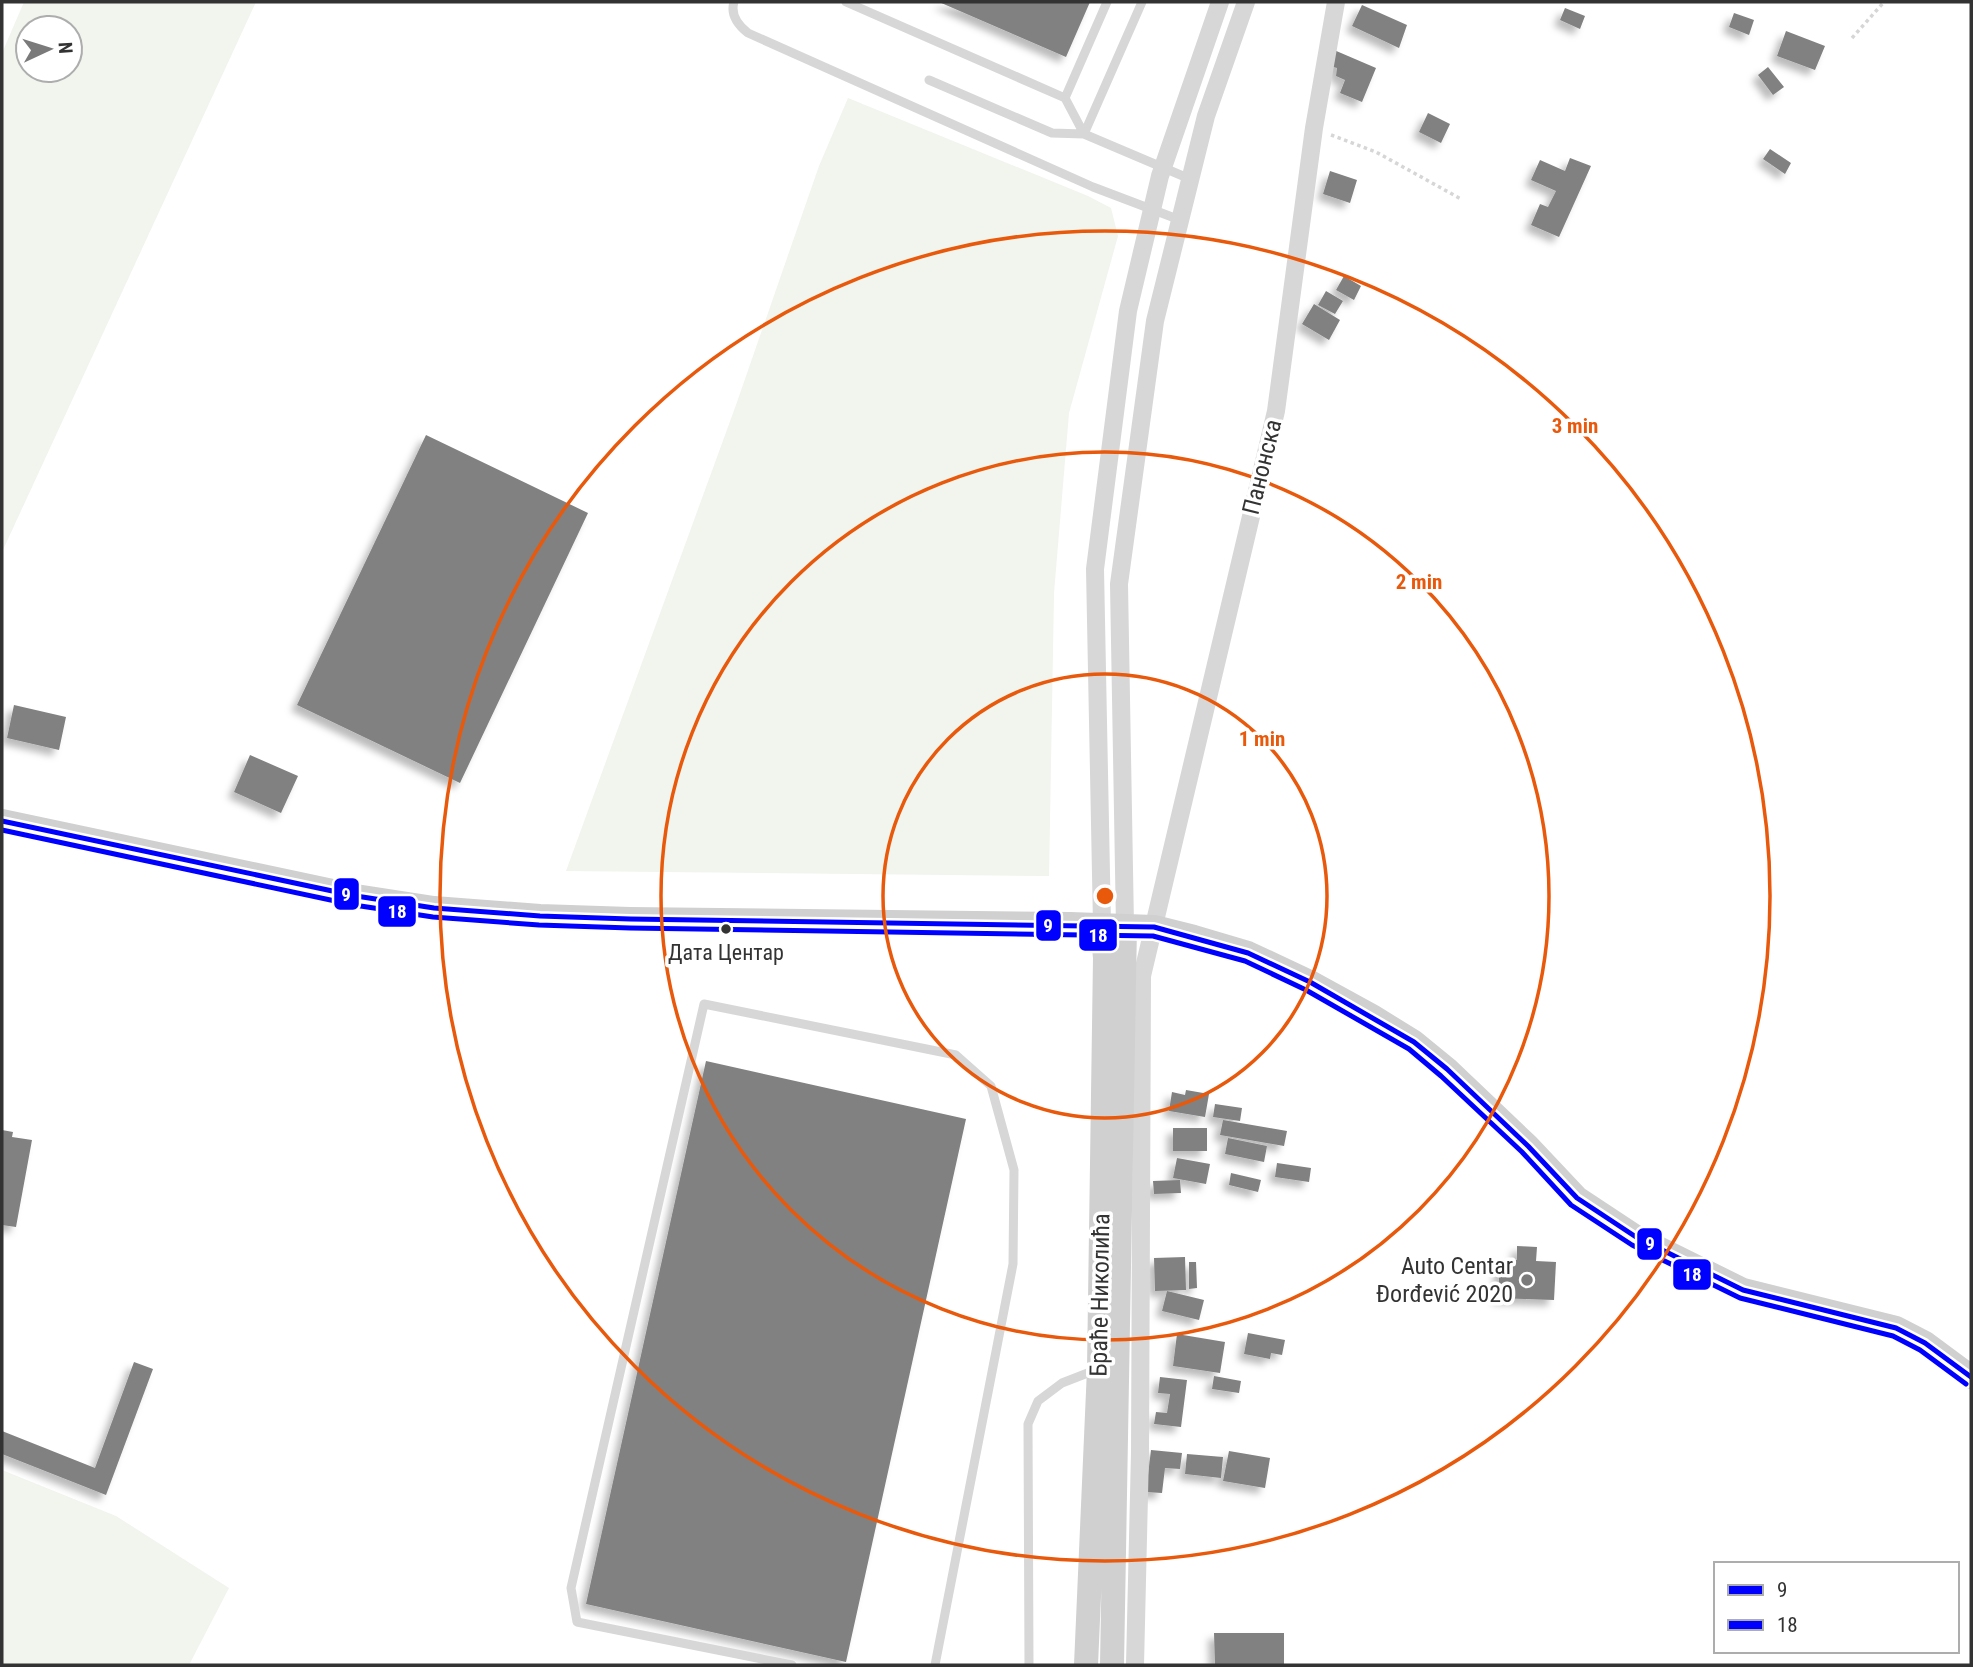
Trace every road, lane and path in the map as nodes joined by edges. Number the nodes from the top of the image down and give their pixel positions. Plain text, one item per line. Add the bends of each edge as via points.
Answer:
1 (734, 2) edge
2 (846, 2) edge
3 (1107, 2) edge
4 (1142, 2) edge
5 (1220, 2) edge
6 (1246, 2) edge
7 (1336, 2) edge
8 (1884, 2) edge
9 (1852, 38) dead end
10 (929, 80) dead end
11 (1065, 98) junction
12 (1314, 128) junction
13 (1084, 134) junction
14 (1163, 167) junction
15 (1190, 179) junction
16 (1461, 199) dead end
17 (1152, 209) junction
18 (1180, 220) junction
19 (2, 821) edge
20 (1113, 925) junction
21 (1154, 927) junction
22 (1099, 1369) junction
23 (1971, 1377) edge
24 (792, 1665) edge
25 (935, 1665) edge
26 (1029, 1665) edge
27 (1086, 1665) edge
28 (1112, 1665) edge
29 (1135, 1665) edge

1 - 17 lane via 734,16 748,33
2 - 11 lane
3 - 11 lane
4 - 13 lane
5 - 14 street
6 - 15 street via 1206,116
7 - 12 street, Панонска
8 - 9 path
10 - 13 lane via 1052,132
11 - 13 lane
12 - 16 path via 1376,152
12 - 21 street, Панонска via 1276,411
13 - 14 lane
14 - 15 lane
14 - 17 street
15 - 18 street
17 - 18 lane
17 - 20 street via 1128,312 1095,569
18 - 20 street via 1154,321 1119,584
19 - 20 street via 356,896 434,908 630,919
20 - 21 street
20 - 22 street, Браће Николића via 1105,958
20 - 28 street, Браће Николића
21 - 23 street via 1248,953 1310,982 1414,1042 1528,1146 1577,1198 1636,1237 1743,1290 1896,1328
21 - 29 street, Панонска via 1142,976
22 - 26 lane via 1062,1384 1038,1401 1028,1424
22 - 27 street, Браће Николића
24 - 25 lane via 577,1622 572,1588 704,1004 956,1055 991,1086 1014,1170 1013,1264

